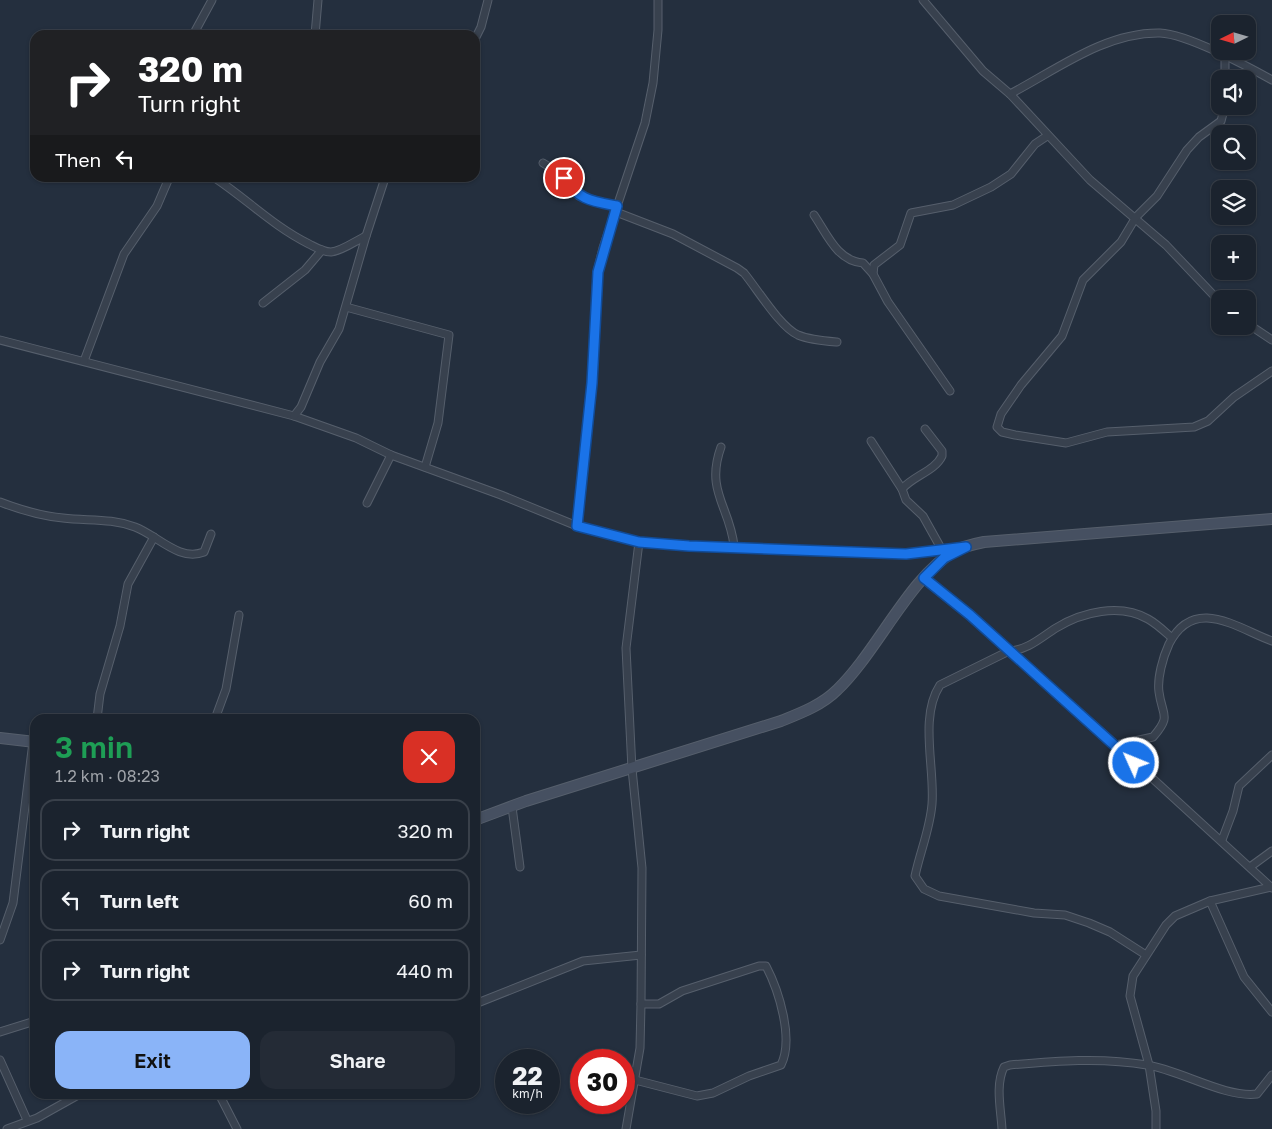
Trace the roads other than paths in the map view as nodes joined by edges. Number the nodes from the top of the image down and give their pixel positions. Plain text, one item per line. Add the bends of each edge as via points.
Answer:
1 (212, 0) edge
2 (318, 0) edge
3 (488, 0) edge
4 (658, 0) edge
5 (923, 0) edge
6 (196, 30) edge
7 (315, 30) edge
8 (480, 30) edge
9 (1211, 49) edge
10 (1231, 60) edge
11 (1272, 80) edge
12 (1010, 94) junction
13 (1223, 115) edge
14 (1047, 136) junction
15 (543, 163) dead end
16 (167, 182) edge
17 (220, 182) edge
18 (385, 182) edge
19 (616, 209) junction
20 (814, 215) dead end
21 (1136, 217) junction
22 (366, 236) junction
23 (322, 250) junction
24 (873, 274) junction
25 (1211, 292) edge
26 (263, 303) dead end
27 (346, 307) junction
28 (1256, 329) edge
29 (0, 340) edge
30 (1272, 340) edge
31 (837, 342) dead end
32 (84, 361) junction
33 (1272, 371) edge
34 (950, 391) dead end
35 (294, 416) junction
36 (926, 429) dead end
37 (871, 441) dead end
38 (721, 447) dead end
39 (391, 455) junction
40 (425, 468) junction
41 (902, 489) junction
42 (0, 502) edge
43 (367, 503) dead end
44 (1272, 519) edge
45 (577, 526) junction
46 (211, 534) dead end
47 (154, 537) junction
48 (639, 542) junction
49 (734, 546) junction
50 (966, 547) junction
51 (942, 550) junction
52 (924, 578) junction
53 (239, 615) dead end
54 (1172, 638) junction
55 (1272, 641) edge
56 (1009, 651) junction
57 (98, 714) edge
58 (217, 714) edge
59 (0, 738) edge
60 (30, 742) edge
61 (1116, 745) junction
62 (1272, 755) edge
63 (632, 769) junction
64 (30, 773) edge
65 (512, 807) junction
66 (480, 818) edge
67 (1222, 840) junction
68 (1272, 851) edge
69 (520, 867) dead end
70 (1250, 867) junction
71 (1272, 888) edge
72 (1210, 901) junction
73 (0, 940) edge
74 (641, 955) junction
75 (1146, 955) junction
76 (480, 1002) edge
77 (641, 1004) junction
78 (1272, 1012) edge
79 (30, 1023) edge
80 (0, 1032) edge
81 (0, 1060) edge
82 (1148, 1065) junction
83 (1272, 1075) edge
84 (635, 1080) joint
85 (71, 1099) edge
86 (223, 1099) edge
87 (629, 1114) edge
88 (27, 1120) junction
89 (7, 1129) edge
90 (238, 1129) edge
91 (626, 1129) edge
92 (1002, 1129) edge
93 (1156, 1129) edge

1 - 6 street
2 - 7 street
3 - 8 street
4 - 19 street via 653,83 647,115
5 - 12 street via 983,71
9 - 12 street via 1172,35 1134,36 1082,54
10 - 11 street
12 - 14 street
13 - 21 street via 1221,121 1187,150 1157,196
14 - 21 street via 1107,197
14 - 24 street via 1035,144 1011,174 991,187 953,205 911,213 900,245 874,265
15 - 19 street via 558,172 579,196
16 - 32 street via 157,206 124,254
17 - 23 street via 290,235
18 - 22 street
19 - 31 street via 673,234 737,268 796,334
19 - 45 street via 598,272 592,383
20 - 24 street via 841,255 852,262 863,263
21 - 25 street
21 - 33 street via 1116,248 1082,280 1062,336 1021,385 996,427 1066,443 1107,432 1194,427 1208,421 1234,397
22 - 23 street via 340,249
22 - 27 street
23 - 26 street via 305,270
24 - 34 street via 888,302
27 - 35 street via 339,329
27 - 40 street via 450,334 438,423
28 - 30 street
29 - 32 street
32 - 35 street
35 - 39 street via 356,438
36 - 41 street via 942,451 941,460
37 - 41 street
38 - 49 street via 714,475
39 - 40 street
39 - 43 street
40 - 45 street
41 - 51 street via 906,500 923,516
42 - 47 street via 46,516 119,522
44 - 50 main road via 1000,540
45 - 48 street
46 - 47 street via 204,552 198,555 186,554
47 - 57 street via 128,584
48 - 49 street
48 - 63 street via 626,648
49 - 51 street via 906,554
50 - 51 street
50 - 52 main road via 944,558
52 - 56 street
52 - 63 main road via 859,667 836,691 810,709
53 - 58 street via 226,690
54 - 55 street via 1192,620 1208,618 1228,621
54 - 56 street via 1146,618 1114,610 1094,612 1075,619 1029,647
54 - 61 street via 1163,662 1159,692 1165,720 1153,737
56 - 61 street
56 - 75 street via 940,685 936,691 929,742 932,803 930,822 917,864 917,882 924,889 956,900 1073,918 1110,932
59 - 60 main road
61 - 67 street
62 - 67 street via 1238,786
63 - 65 main road
63 - 74 street via 642,868
64 - 73 street via 13,903
65 - 66 main road
65 - 69 street
67 - 70 street
68 - 70 street
70 - 71 street
71 - 72 street
72 - 75 street via 1170,920
72 - 78 street via 1244,976
74 - 76 street via 583,961
74 - 77 street
75 - 82 street via 1133,976 1129,990
77 - 84 street
77 - 84 street via 659,1004 682,991 766,966 773,979 787,1037 781,1065 713,1093 681,1094
79 - 80 street
81 - 88 street
82 - 83 street via 1220,1088 1251,1094 1257,1094
82 - 92 street via 1094,1060 1004,1067 1000,1092
82 - 93 street
85 - 88 street
86 - 90 street
87 - 91 street
88 - 89 street

